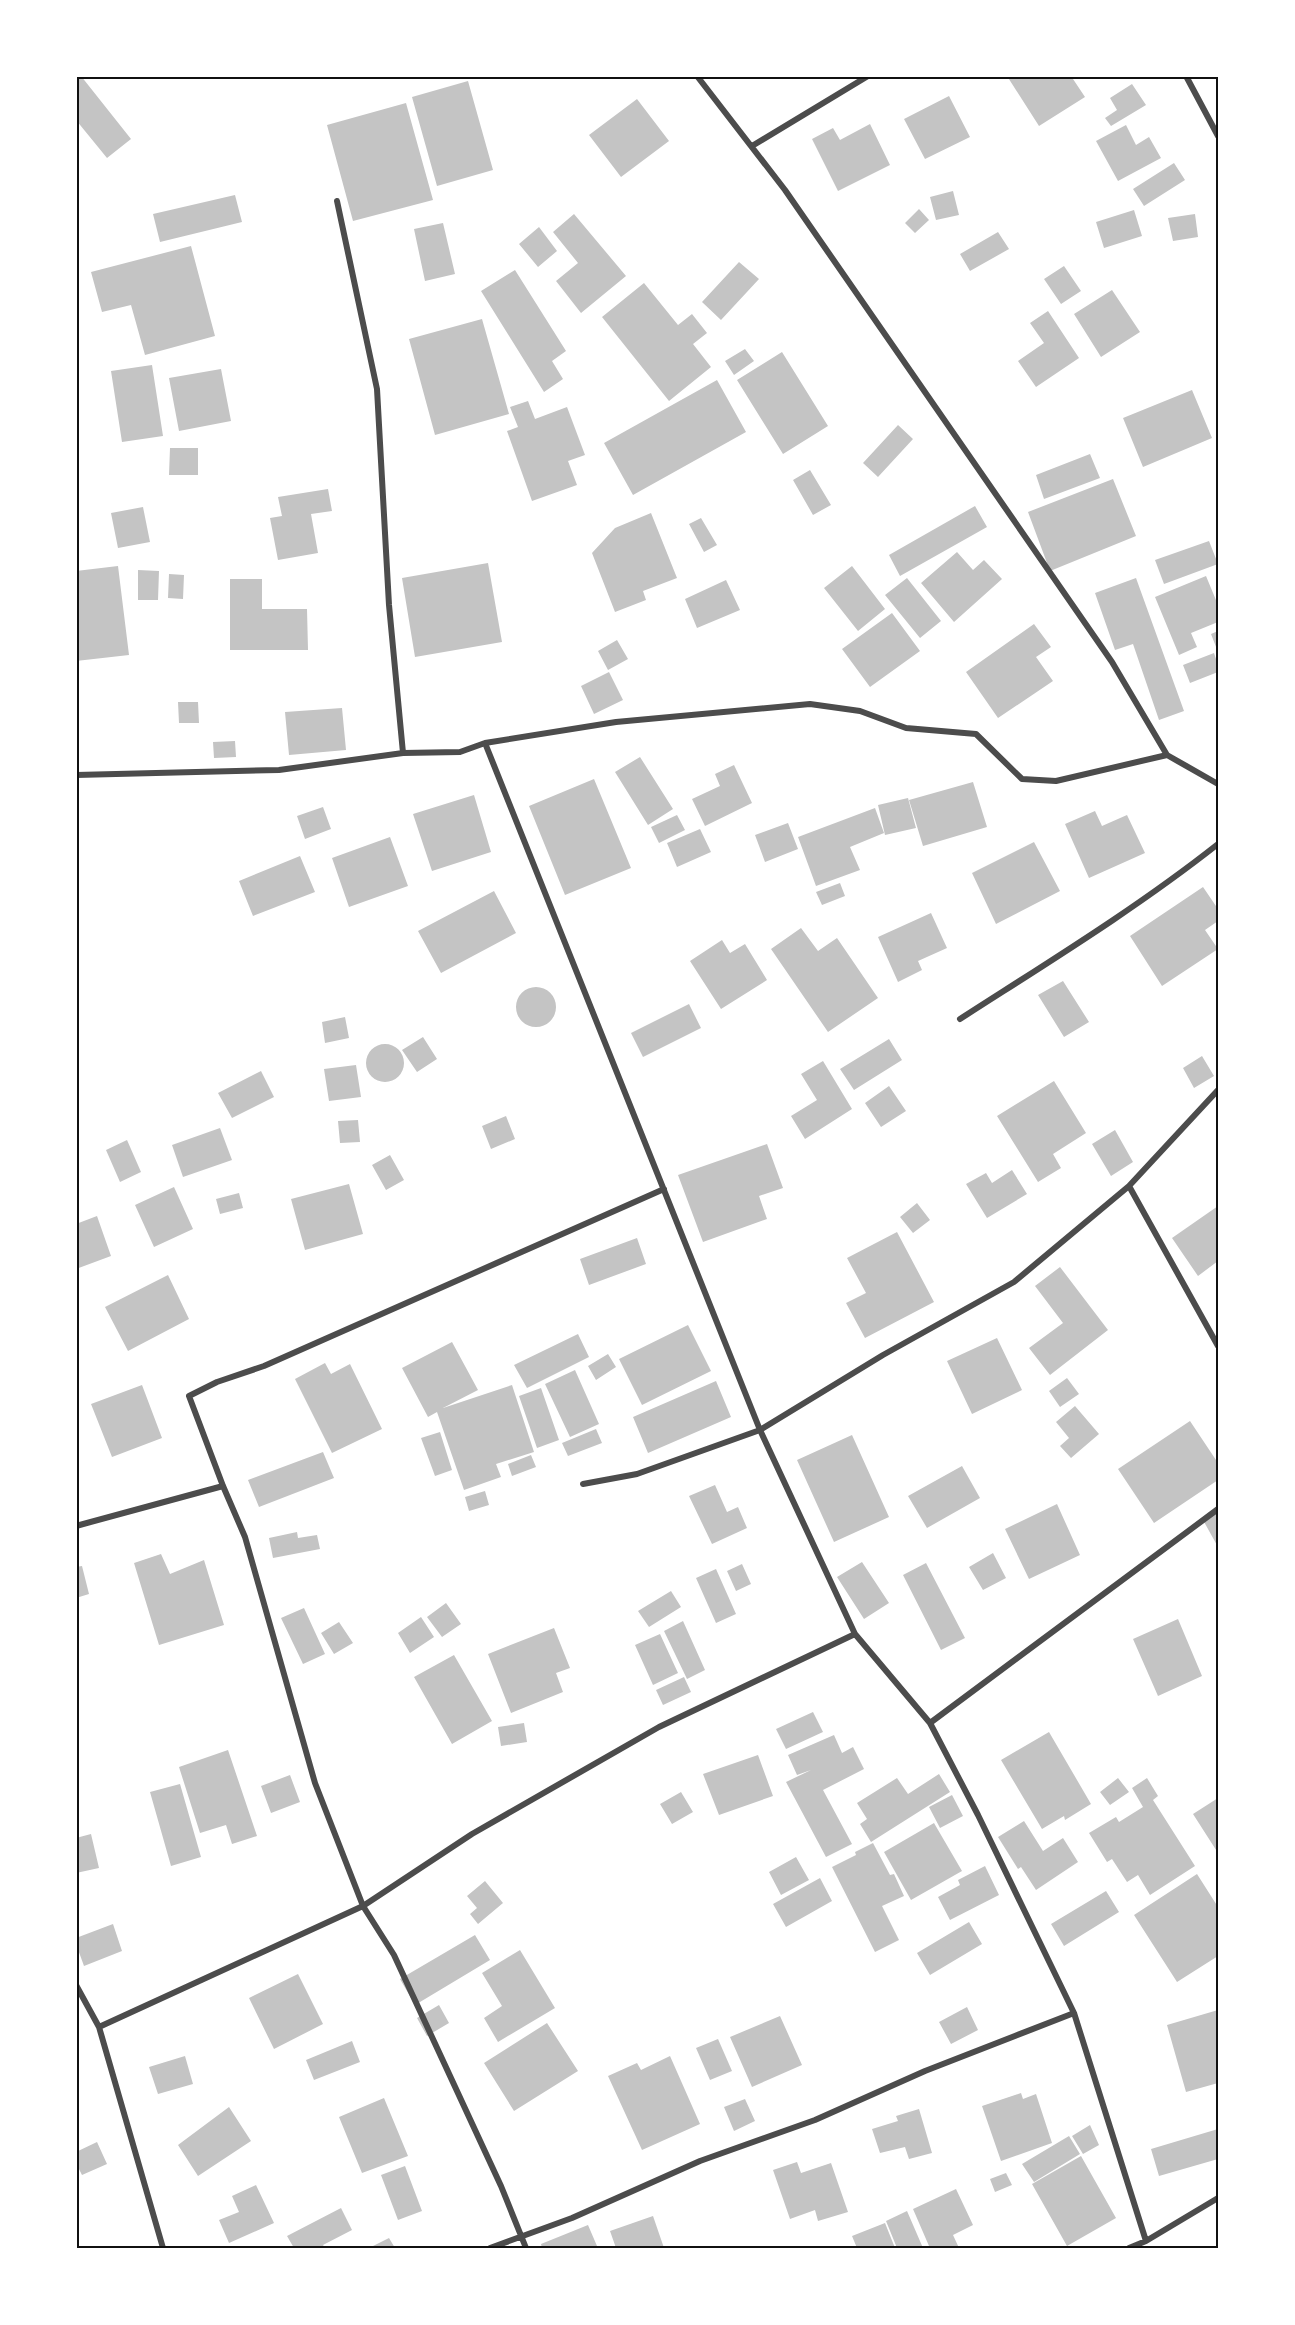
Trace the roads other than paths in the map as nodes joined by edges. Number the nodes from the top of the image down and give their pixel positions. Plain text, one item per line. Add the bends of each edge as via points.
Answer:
1 (697, 76) edge
2 (868, 76) edge
3 (1186, 76) edge
4 (1218, 136) edge
5 (752, 146) junction
6 (337, 201) dead end
7 (485, 743) junction
8 (404, 753) junction
9 (1167, 756) junction
10 (76, 775) edge
11 (1218, 784) edge
12 (1218, 844) edge
13 (960, 1019) dead end
14 (1218, 1090) edge
15 (1130, 1186) junction
16 (664, 1189) junction
17 (1218, 1345) edge
18 (760, 1430) junction
19 (583, 1484) dead end
20 (223, 1486) junction
21 (1218, 1509) edge
22 (76, 1526) edge
23 (855, 1634) junction
24 (930, 1723) junction
25 (363, 1906) junction
26 (76, 1985) edge
27 (1074, 2013) junction
28 (99, 2027) junction
29 (1218, 2198) edge
30 (522, 2235) junction
31 (1146, 2241) junction
32 (163, 2248) edge
33 (490, 2248) edge
34 (526, 2248) edge
35 (1129, 2248) edge

1 - 5 street
2 - 5 street
3 - 4 street
5 - 9 street via 1106,652
6 - 8 street via 377,389 389,605
7 - 8 street via 460,752
7 - 9 street via 616,722 810,704 860,711 906,728 976,734 1022,778 1056,781
7 - 16 street
8 - 10 street via 279,770
9 - 11 street
12 - 13 street via 1125,913
14 - 15 street
15 - 17 street
15 - 18 street via 1014,1282
16 - 18 street
16 - 20 street via 189,1396
18 - 19 street via 637,1474
18 - 23 street
20 - 22 street
20 - 25 street via 245,1537 315,1783
21 - 24 street
23 - 24 street
23 - 25 street via 659,1727 472,1834
24 - 27 street
25 - 28 street
25 - 30 street via 394,1955
26 - 28 street
27 - 30 street
27 - 31 street
28 - 32 street
29 - 31 street
30 - 33 street
30 - 34 street
31 - 35 street

